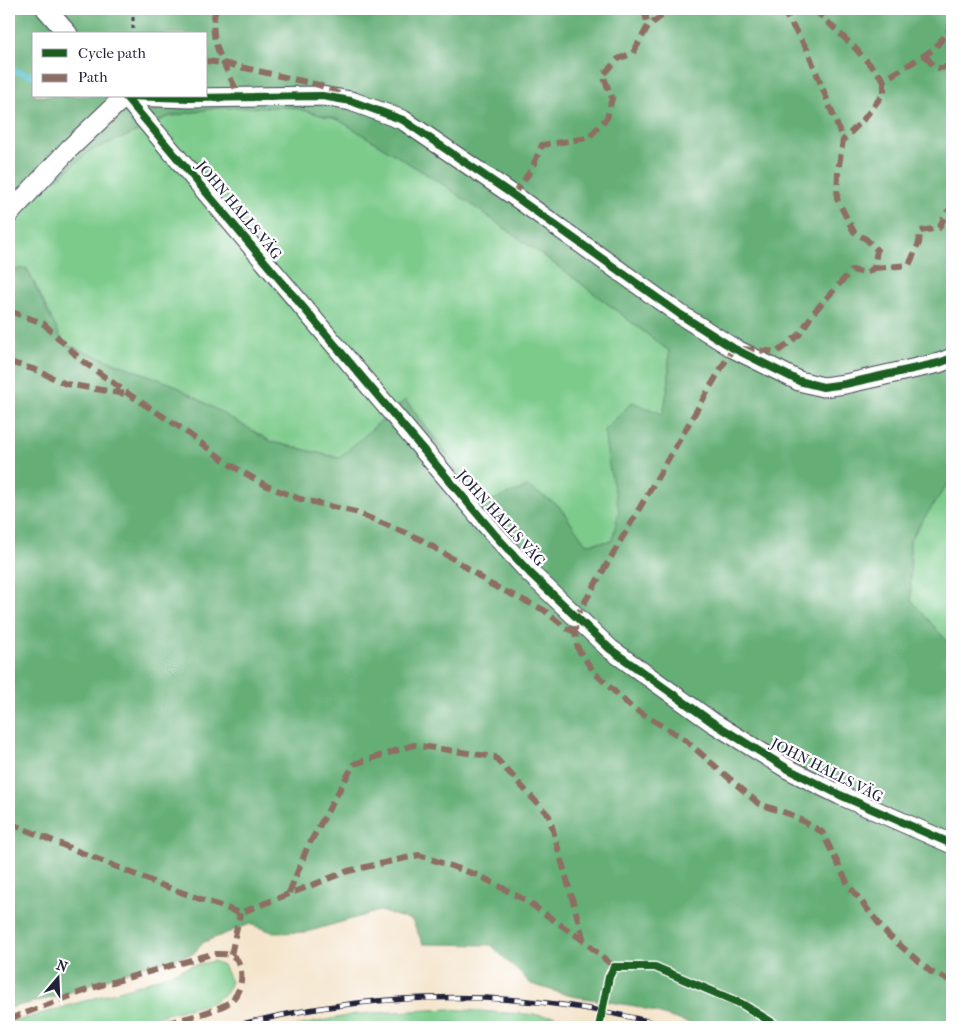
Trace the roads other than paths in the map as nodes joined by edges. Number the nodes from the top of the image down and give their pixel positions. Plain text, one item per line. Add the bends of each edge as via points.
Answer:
1 (46, 9) edge
2 (66, 32) edge
3 (123, 98) edge
4 (127, 98) edge
5 (208, 98) edge
6 (9, 214) edge
7 (952, 358) edge
8 (952, 844) edge

1 - 2 street
3 - 6 street
4 - 8 street, JOHN HALLS VÄG via 496,536 610,649 712,722 788,769
5 - 7 street via 322,96 351,101 403,120 681,315 733,348 799,381 823,387 845,384

